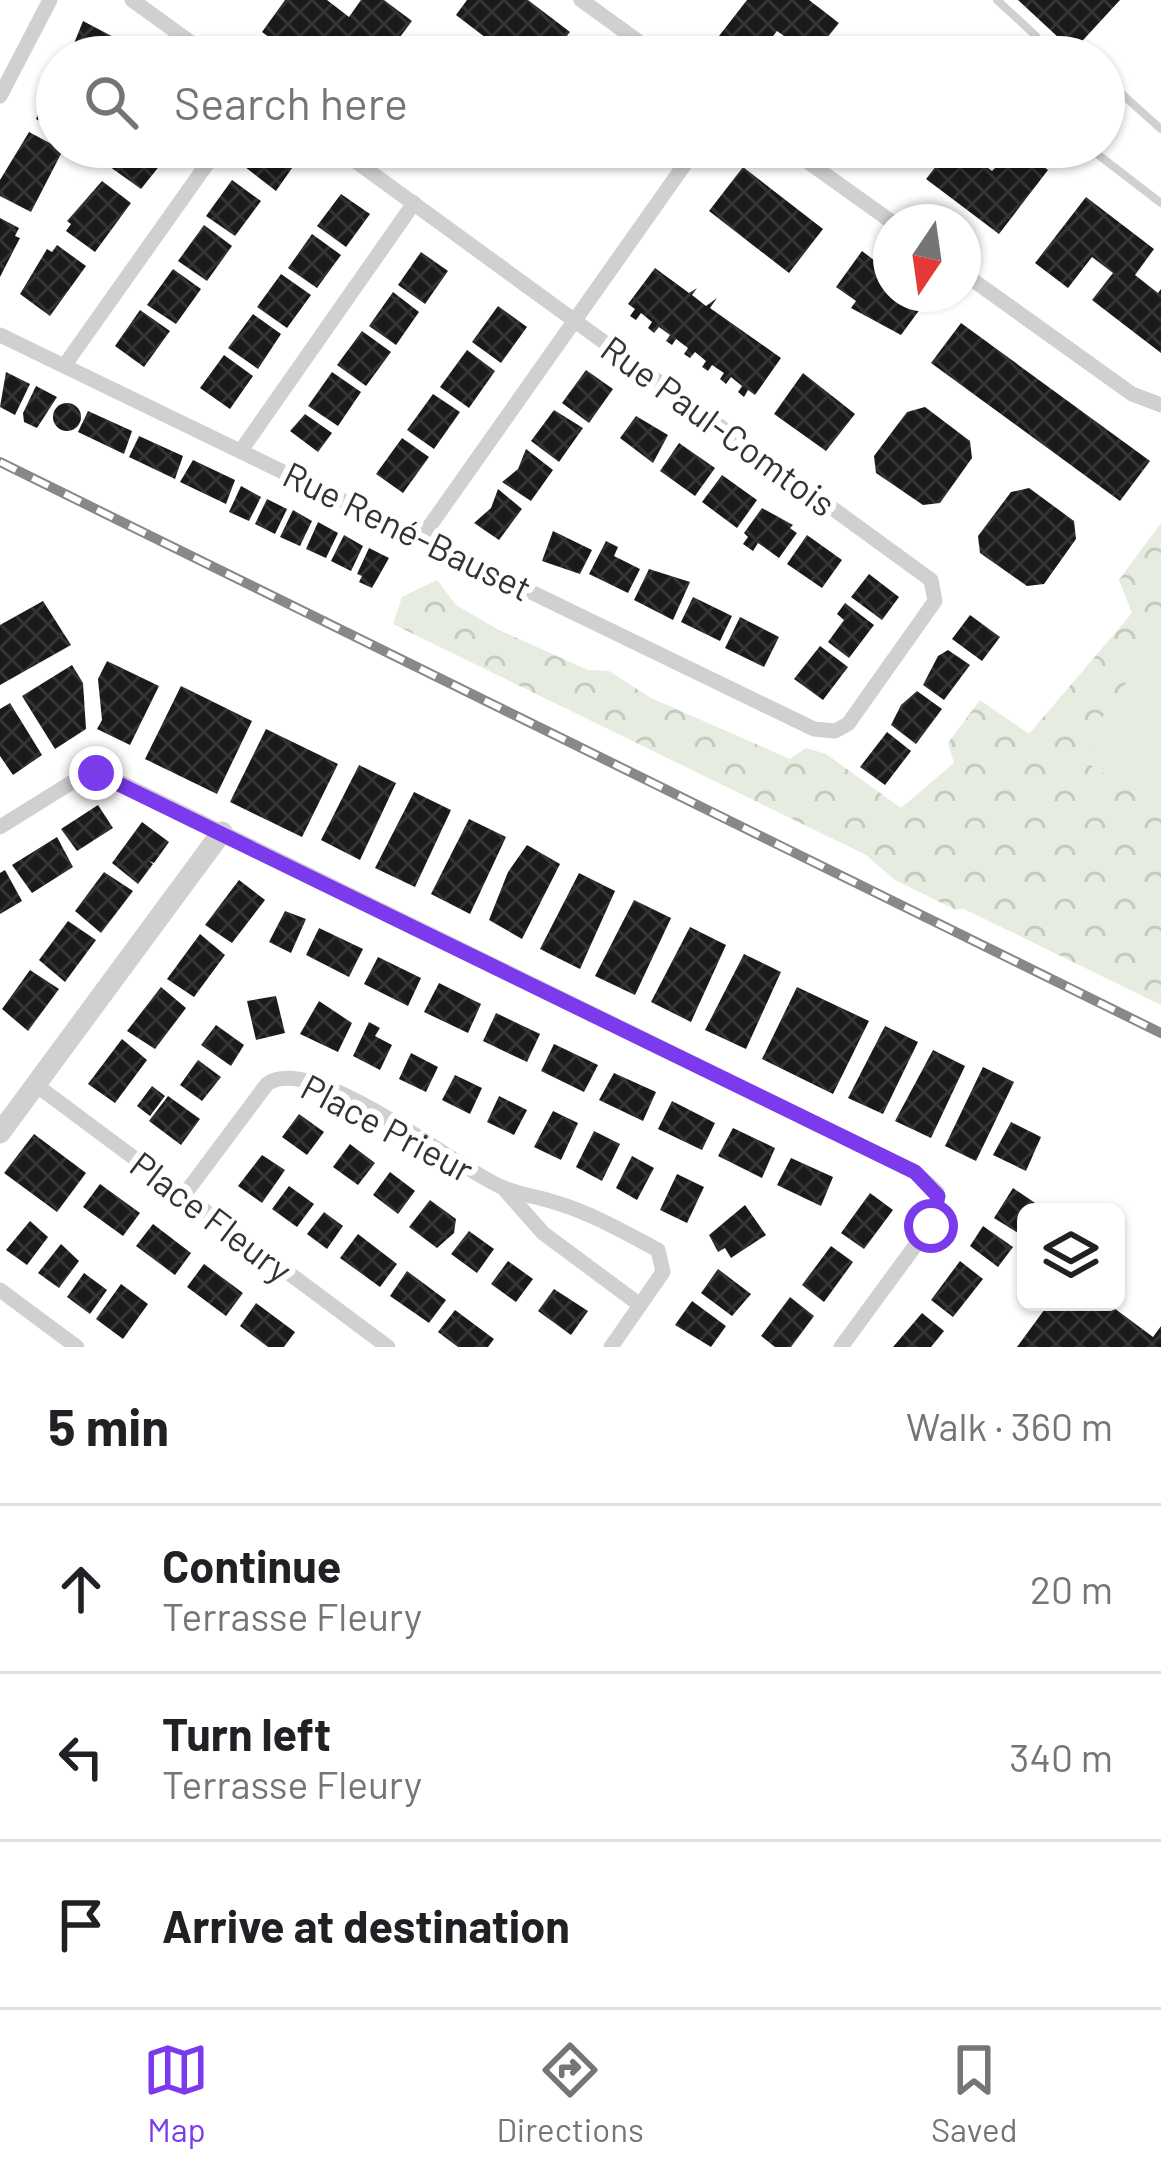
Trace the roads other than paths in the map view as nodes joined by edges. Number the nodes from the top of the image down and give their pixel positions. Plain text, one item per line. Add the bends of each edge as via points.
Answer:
1 (50, 0) edge
2 (132, 0) edge
3 (580, 0) edge
4 (997, 0) edge
5 (182, 36) edge
6 (631, 36) edge
7 (1036, 36) edge
8 (0, 96) edge
9 (1125, 97) edge
10 (1161, 129) edge
11 (204, 168) edge
12 (366, 168) edge
13 (682, 168) edge
14 (816, 168) edge
15 (1115, 168) edge
16 (415, 203) junction
17 (1161, 203) edge
18 (873, 208) edge
19 (981, 286) edge
20 (574, 319) junction
21 (0, 334) edge
22 (64, 366) junction
23 (1161, 405) edge
24 (242, 449) junction
25 (422, 537) junction
26 (814, 729) joint
27 (0, 827) edge
28 (221, 832) junction
29 (36, 1085) junction
30 (0, 1133) edge
31 (503, 1188) junction
32 (184, 1195) junction
33 (0, 1290) edge
34 (640, 1305) junction
35 (76, 1347) edge
36 (388, 1347) edge
37 (611, 1347) edge
38 (842, 1347) edge

1 - 8 street
2 - 5 street
3 - 6 street
4 - 7 lane
9 - 10 lane
11 - 22 street
12 - 16 street, Rue Paul-Comtois
13 - 20 street
14 - 18 street
15 - 17 lane
16 - 20 street, Rue Paul-Comtois
16 - 24 street
19 - 23 street via 1139,398
20 - 25 street
20 - 26 street, Rue Paul-Comtois via 934,584 935,602 851,720 835,731
21 - 22 street, Rue René-Bauset
22 - 24 street, Rue René-Bauset
24 - 25 street, Rue René-Bauset
25 - 26 street, Rue René-Bauset
27 - 28 street via 96,773
28 - 29 street
28 - 38 street via 908,1168 938,1196 935,1221
29 - 30 street
29 - 32 street, Place Fleury
31 - 32 street, Place Prieur via 402,1126 287,1075 267,1084
31 - 34 street, Place Prieur via 543,1233
31 - 34 street, Place Prieur via 562,1204 658,1250 663,1272
32 - 36 street, Place Fleury
33 - 35 street
34 - 37 street, Place Prieur

